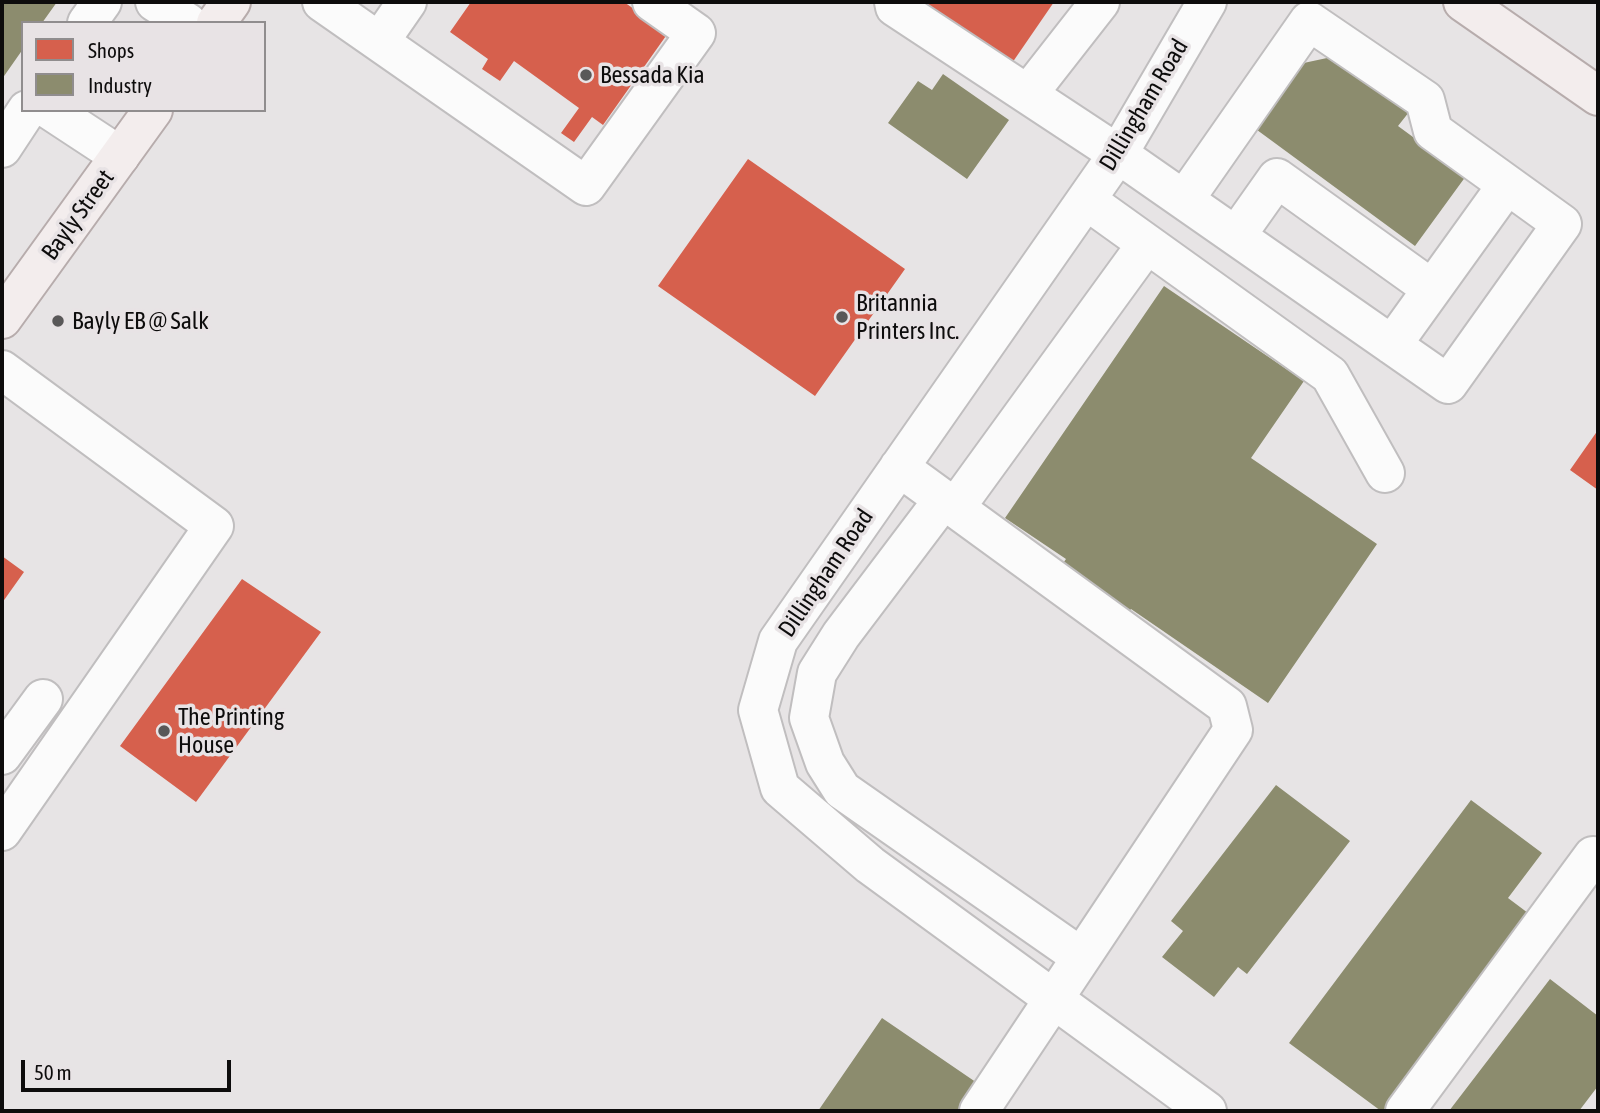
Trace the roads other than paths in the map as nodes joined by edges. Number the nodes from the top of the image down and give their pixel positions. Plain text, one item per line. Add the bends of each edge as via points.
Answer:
1 (102, 2) edge
2 (155, 2) edge
3 (231, 2) edge
4 (322, 2) edge
5 (407, 2) edge
6 (652, 2) edge
7 (894, 2) edge
8 (1100, 2) edge
9 (1463, 2) edge
10 (1190, 8) edge
11 (88, 21) edge
12 (185, 21) edge
13 (217, 21) edge
14 (380, 41) junction
15 (1028, 94) junction
16 (1598, 96) edge
17 (26, 112) edge
18 (53, 112) edge
19 (152, 112) edge
20 (2, 148) edge
21 (1118, 154) junction
22 (120, 156) junction
23 (1507, 185) junction
24 (1086, 200) junction
25 (1184, 200) junction
26 (1236, 236) junction
27 (1146, 245) junction
28 (1432, 289) junction
29 (2, 319) edge
30 (1392, 345) junction
31 (2, 370) edge
32 (899, 467) junction
33 (1384, 473) dead end
34 (949, 504) junction
35 (43, 699) dead end
36 (2, 755) edge
37 (2, 831) edge
38 (1598, 858) edge
39 (1081, 957) junction
40 (1054, 999) junction
41 (979, 1111) edge
42 (1207, 1111) edge
43 (1405, 1111) edge

1 - 11 street
2 - 12 street
3 - 13 main road
4 - 14 street
5 - 14 street
6 - 14 street via 696,33 586,186
7 - 15 street via 895,7
8 - 15 street
9 - 16 main road
10 - 21 street, Dillingham Road
15 - 21 street
17 - 20 street
18 - 22 street
19 - 22 main road, Bayly Street
21 - 24 street, Dillingham Road
21 - 25 street
22 - 29 main road, Bayly Street
23 - 25 street via 1433,131 1425,100 1309,21
23 - 28 street
23 - 30 street via 1562,223 1448,384
24 - 27 street
24 - 32 street, Dillingham Road
25 - 26 street
26 - 28 street via 1277,178
26 - 30 street
27 - 33 street via 1330,375
27 - 34 street
28 - 30 street
31 - 37 street via 214,526
32 - 34 street
32 - 40 street, Dillingham Road via 778,641 758,710 776,775 780,788 870,865
34 - 39 street via 841,635 817,673 809,718 825,763 842,790
34 - 39 street via 1227,706 1233,730
35 - 36 street
38 - 43 street via 1593,856
39 - 40 street
40 - 41 street
40 - 42 street, Dillingham Road

